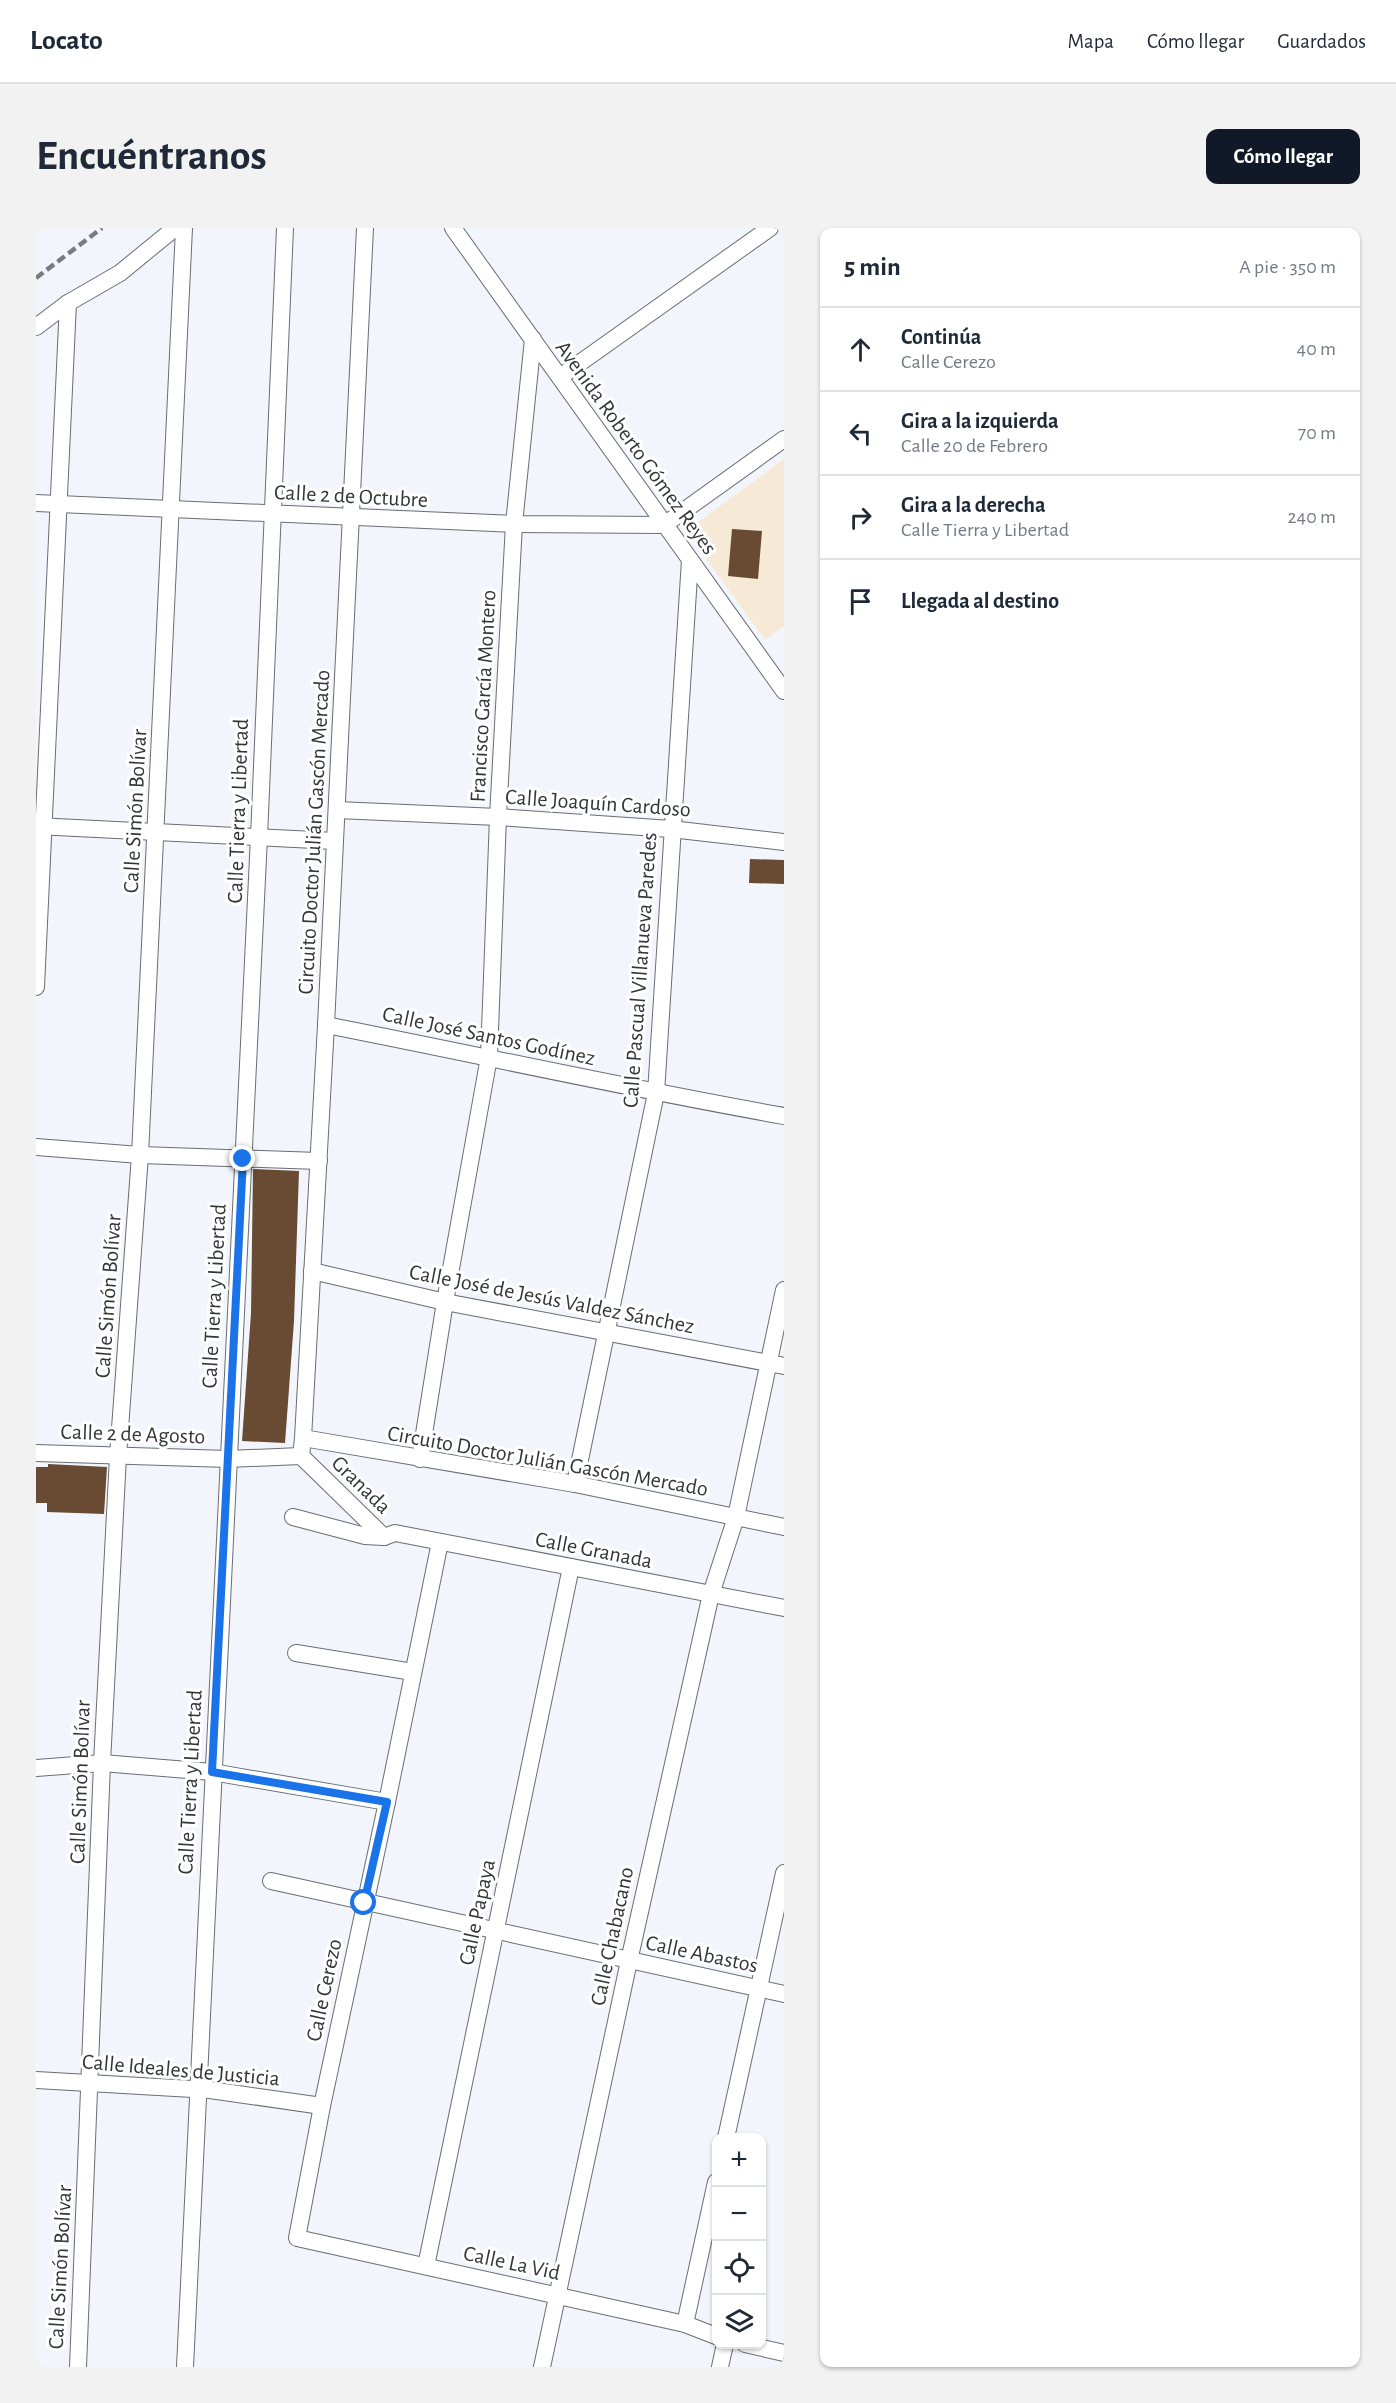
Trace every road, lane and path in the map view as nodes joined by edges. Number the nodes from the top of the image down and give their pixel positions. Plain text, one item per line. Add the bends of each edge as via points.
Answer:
1 (175, 228) edge
2 (184, 228) edge
3 (285, 228) edge
4 (365, 228) edge
5 (770, 228) edge
6 (462, 231) edge
7 (68, 303) junction
8 (36, 327) edge
9 (533, 339) junction
10 (560, 377) junction
11 (784, 439) edge
12 (36, 502) edge
13 (58, 504) junction
14 (171, 509) junction
15 (272, 513) junction
16 (352, 517) junction
17 (514, 524) junction
18 (664, 525) junction
19 (690, 560) junction
20 (784, 691) edge
21 (337, 810) junction
22 (498, 817) junction
23 (40, 826) edge
24 (671, 829) junction
25 (155, 832) junction
26 (259, 837) junction
27 (335, 841) junction
28 (784, 842) edge
29 (36, 987) edge
30 (327, 1025) junction
31 (489, 1057) junction
32 (656, 1094) junction
33 (784, 1116) edge
34 (36, 1146) edge
35 (140, 1155) junction
36 (243, 1159) junction
37 (319, 1161) junction
38 (312, 1271) junction
39 (784, 1290) edge
40 (446, 1302) junction
41 (606, 1331) junction
42 (776, 1365) edge
43 (303, 1438) junction
44 (36, 1453) edge
45 (118, 1456) junction
46 (301, 1456) junction
47 (228, 1459) junction
48 (420, 1459) junction
49 (575, 1484) junction
50 (293, 1517) dead end
51 (736, 1517) junction
52 (784, 1527) edge
53 (389, 1535) junction
54 (440, 1542) junction
55 (571, 1567) junction
56 (711, 1594) junction
57 (784, 1608) edge
58 (296, 1653) dead end
59 (413, 1672) junction
60 (102, 1763) junction
61 (36, 1768) edge
62 (212, 1772) junction
63 (387, 1802) junction
64 (784, 1873) edge
65 (271, 1881) dead end
66 (364, 1903) junction
67 (495, 1931) junction
68 (629, 1960) junction
69 (760, 1989) junction
70 (784, 1994) edge
71 (36, 2079) edge
72 (90, 2082) junction
73 (197, 2089) junction
74 (322, 2106) junction
75 (727, 2133) edge
76 (716, 2187) edge
77 (297, 2238) joint
78 (426, 2266) junction
79 (556, 2295) junction
80 (685, 2324) junction
81 (712, 2334) edge
82 (723, 2349) edge
83 (766, 2349) edge
84 (784, 2353) edge
85 (78, 2367) edge
86 (185, 2367) edge
87 (542, 2367) edge
88 (720, 2367) edge

1 - 7 street via 120,273
2 - 14 street, Calle Simón Bolívar
3 - 15 street, Calle Tierra y Libertad
4 - 16 street, Circuito Doctor Julián Gascón Mercado
5 - 10 street
6 - 9 street, Avenida Roberto Gómez Reyes
7 - 8 street
7 - 13 street
9 - 10 street, Avenida Roberto Gómez Reyes
9 - 17 street, Francisco García Montero
10 - 18 street, Avenida Roberto Gómez Reyes
11 - 18 street
12 - 13 street, Calle 2 de Octubre
13 - 14 street, Calle 2 de Octubre
13 - 23 street
14 - 15 street, Calle 2 de Octubre
14 - 25 street, Calle Simón Bolívar
15 - 16 street, Calle 2 de Octubre
15 - 26 street, Calle Tierra y Libertad
16 - 17 street, Calle 2 de Octubre
16 - 21 street, Circuito Doctor Julián Gascón Mercado
17 - 18 street, Calle 2 de Octubre
17 - 22 street, Francisco García Montero
18 - 19 street, Avenida Roberto Gómez Reyes
19 - 20 street, Avenida Roberto Gómez Reyes
19 - 24 street, Calle Pascual Villanueva Paredes
21 - 22 street, Calle Joaquín Cardoso
21 - 27 street, Circuito Doctor Julián Gascón Mercado
22 - 24 street, Calle Joaquín Cardoso
22 - 31 street, Francisco García Montero
23 - 25 street
23 - 29 street
24 - 28 street, Calle Joaquín Cardoso
24 - 32 street, Calle Pascual Villanueva Paredes
25 - 26 street
25 - 35 street, Calle Simón Bolívar
26 - 27 street
26 - 36 street, Calle Tierra y Libertad
27 - 30 street, Circuito Doctor Julián Gascón Mercado
30 - 31 street, Calle José Santos Godínez
30 - 37 street, Circuito Doctor Julián Gascón Mercado
31 - 32 street, Calle José Santos Godínez
31 - 40 street, Francisco García Montero
32 - 33 street, Calle José Santos Godínez
32 - 41 street, Calle Pascual Villanueva Paredes
34 - 35 street
35 - 36 street
35 - 45 street, Calle Simón Bolívar
36 - 37 street
36 - 47 street, Calle Tierra y Libertad
37 - 38 street, Circuito Doctor Julián Gascón Mercado
38 - 40 street, Calle José de Jesús Valdez Sánchez
38 - 43 street, Circuito Doctor Julián Gascón Mercado
39 - 42 street, Calle Chabacano
40 - 41 street, Calle José de Jesús Valdez Sánchez
40 - 48 street, Francisco García Montero
41 - 42 street, Calle José de Jesús Valdez Sánchez
41 - 49 street, Calle Pascual Villanueva Paredes
42 - 51 street, Calle Chabacano
43 - 46 street, Circuito Doctor Julián Gascón Mercado
43 - 48 street, Circuito Doctor Julián Gascón Mercado
44 - 45 street, Calle 2 de Agosto
45 - 47 street, Calle 2 de Agosto
45 - 60 street, Calle Simón Bolívar
46 - 47 street, Calle 2 de Agosto
46 - 53 street, Granada
47 - 62 street, Calle Tierra y Libertad
48 - 49 street, Circuito Doctor Julián Gascón Mercado
49 - 51 street, Circuito Doctor Julián Gascón Mercado
50 - 53 street, Calle Granada via 365,1536
51 - 52 street, Circuito Doctor Julián Gascón Mercado
51 - 56 street, Calle Chabacano
53 - 54 street, Calle Granada
54 - 55 street, Calle Granada
54 - 59 street, Calle Cerezo
55 - 56 street, Calle Granada
55 - 67 street, Calle Papaya
56 - 57 street, Calle Granada
56 - 68 street, Calle Chabacano
58 - 59 street
59 - 63 street, Calle Cerezo
60 - 61 street
60 - 62 street
60 - 72 street, Calle Simón Bolívar
62 - 63 street
62 - 73 street, Calle Tierra y Libertad
63 - 66 street, Calle Cerezo
64 - 69 street
65 - 66 street, Calle Abastos
66 - 67 street, Calle Abastos
66 - 74 street, Calle Cerezo
67 - 68 street, Calle Abastos
67 - 78 street, Calle Papaya
68 - 69 street, Calle Abastos
68 - 79 street, Calle Chabacano
69 - 70 street, Calle Abastos
69 - 75 street
71 - 72 street, Calle Ideales de Justicia
72 - 73 street, Calle Ideales de Justicia
72 - 85 street, Calle Simón Bolívar
73 - 74 street, Calle Ideales de Justicia
73 - 86 street, Calle Tierra y Libertad
74 - 77 street, Calle Cerezo
76 - 80 street
77 - 78 street, Calle La Vid
78 - 79 street, Calle La Vid
79 - 80 street, Calle La Vid
79 - 87 street, Calle Chabacano
80 - 81 street, Calle La Vid
82 - 88 street
83 - 84 street

